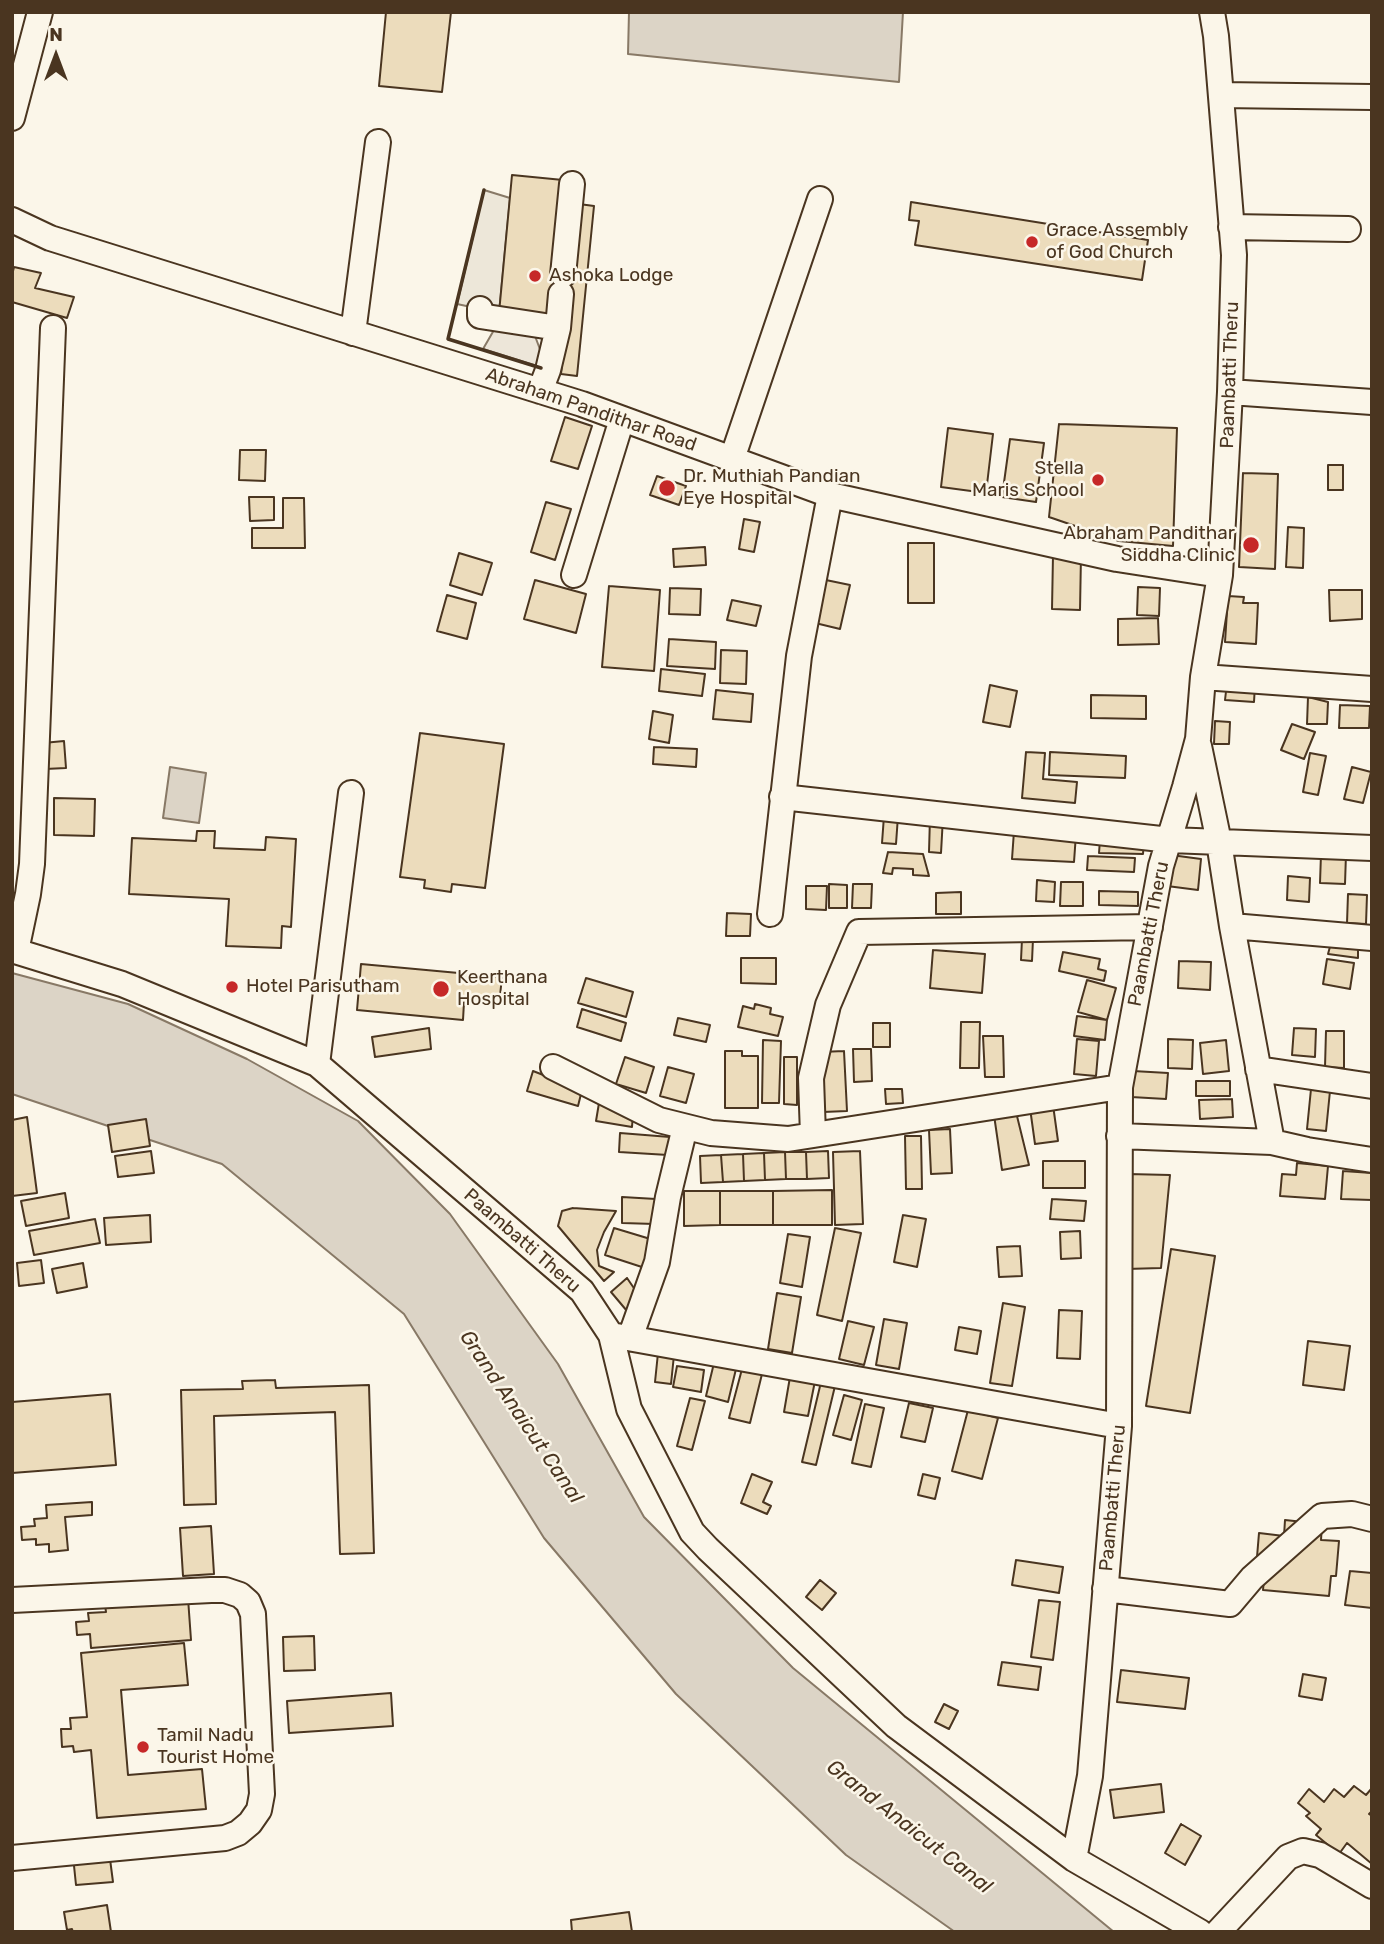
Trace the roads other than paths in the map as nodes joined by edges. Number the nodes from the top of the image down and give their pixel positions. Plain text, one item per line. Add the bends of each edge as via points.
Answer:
1 (40, 12) edge
2 (1212, 12) edge
3 (1221, 95) junction
4 (1372, 97) edge
5 (12, 118) edge
6 (378, 142) dead end
7 (572, 184) dead end
8 (820, 199) dead end
9 (12, 220) edge
10 (1231, 227) junction
11 (1348, 229) dead end
12 (480, 309) dead end
13 (558, 327) junction
14 (53, 328) dead end
15 (353, 333) junction
16 (540, 391) junction
17 (1230, 392) junction
18 (1372, 402) edge
19 (622, 419) junction
20 (732, 459) junction
21 (830, 495) junction
22 (574, 575) dead end
23 (1220, 575) junction
24 (1203, 677) junction
25 (1372, 689) edge
26 (1198, 739) junction
27 (351, 793) dead end
28 (782, 797) junction
29 (1170, 840) junction
30 (1219, 842) junction
31 (1372, 848) edge
32 (770, 914) dead end
33 (1232, 926) junction
34 (1150, 927) junction
35 (1372, 938) edge
36 (14, 950) edge
37 (317, 1064) junction
38 (553, 1067) dead end
39 (1258, 1069) junction
40 (1372, 1086) edge
41 (1120, 1087) junction
42 (685, 1127) junction
43 (813, 1135) junction
44 (1119, 1136) junction
45 (1272, 1142) junction
46 (1372, 1160) edge
47 (620, 1337) junction
48 (1119, 1426) junction
49 (1372, 1519) edge
50 (1105, 1589) junction
51 (12, 1600) edge
52 (12, 1858) edge
53 (1074, 1859) junction
54 (1372, 1886) edge
55 (1200, 1932) edge
56 (1218, 1932) edge

1 - 5 street
2 - 3 street, Paambatti Theru
3 - 4 street
3 - 10 street, Paambatti Theru
6 - 15 street
7 - 13 street
8 - 20 street
9 - 15 street, Abraham Pandithar Road via 50,239
10 - 11 street
10 - 17 street, Paambatti Theru
12 - 13 street via 480,316
13 - 16 street
14 - 36 street via 32,864
15 - 16 street, Abraham Pandithar Road
16 - 19 street, Abraham Pandithar Road
17 - 18 street
17 - 23 street, Paambatti Theru
19 - 20 street, Abraham Pandithar Road
19 - 22 street
20 - 21 street, Abraham Pandithar Road
21 - 23 street, Abraham Pandithar Road via 1117,559
21 - 28 street via 799,656
23 - 24 street, Paambatti Theru
24 - 25 street
24 - 26 street, Paambatti Theru
26 - 29 street, Paambatti Theru
26 - 30 street
27 - 37 street
28 - 29 street
28 - 32 street
29 - 30 street
29 - 34 street, Paambatti Theru
30 - 31 street
30 - 33 street
33 - 35 street
33 - 39 street
34 - 41 street, Paambatti Theru
34 - 43 street via 859,932 828,1006 819,1042 811,1078
36 - 37 street, Paambatti Theru via 122,984
37 - 47 street, Paambatti Theru via 582,1291
38 - 42 street via 659,1120
39 - 40 street
39 - 45 street
41 - 43 street
41 - 44 street, Paambatti Theru
42 - 43 street via 788,1139
42 - 47 street via 657,1262
44 - 45 street
44 - 48 street, Paambatti Theru
45 - 46 street
47 - 48 street
47 - 53 street, Paambatti Theru via 629,1409 692,1532 896,1726
48 - 50 street, Paambatti Theru
49 - 50 street via 1352,1514 1322,1516 1252,1578 1230,1604
50 - 53 street, Paambatti Theru via 1090,1776
51 - 52 street via 211,1590 240,1595 253,1614 262,1794 250,1823 225,1838
53 - 55 street, Paambatti Theru
54 - 56 street via 1320,1855 1303,1852 1288,1857

